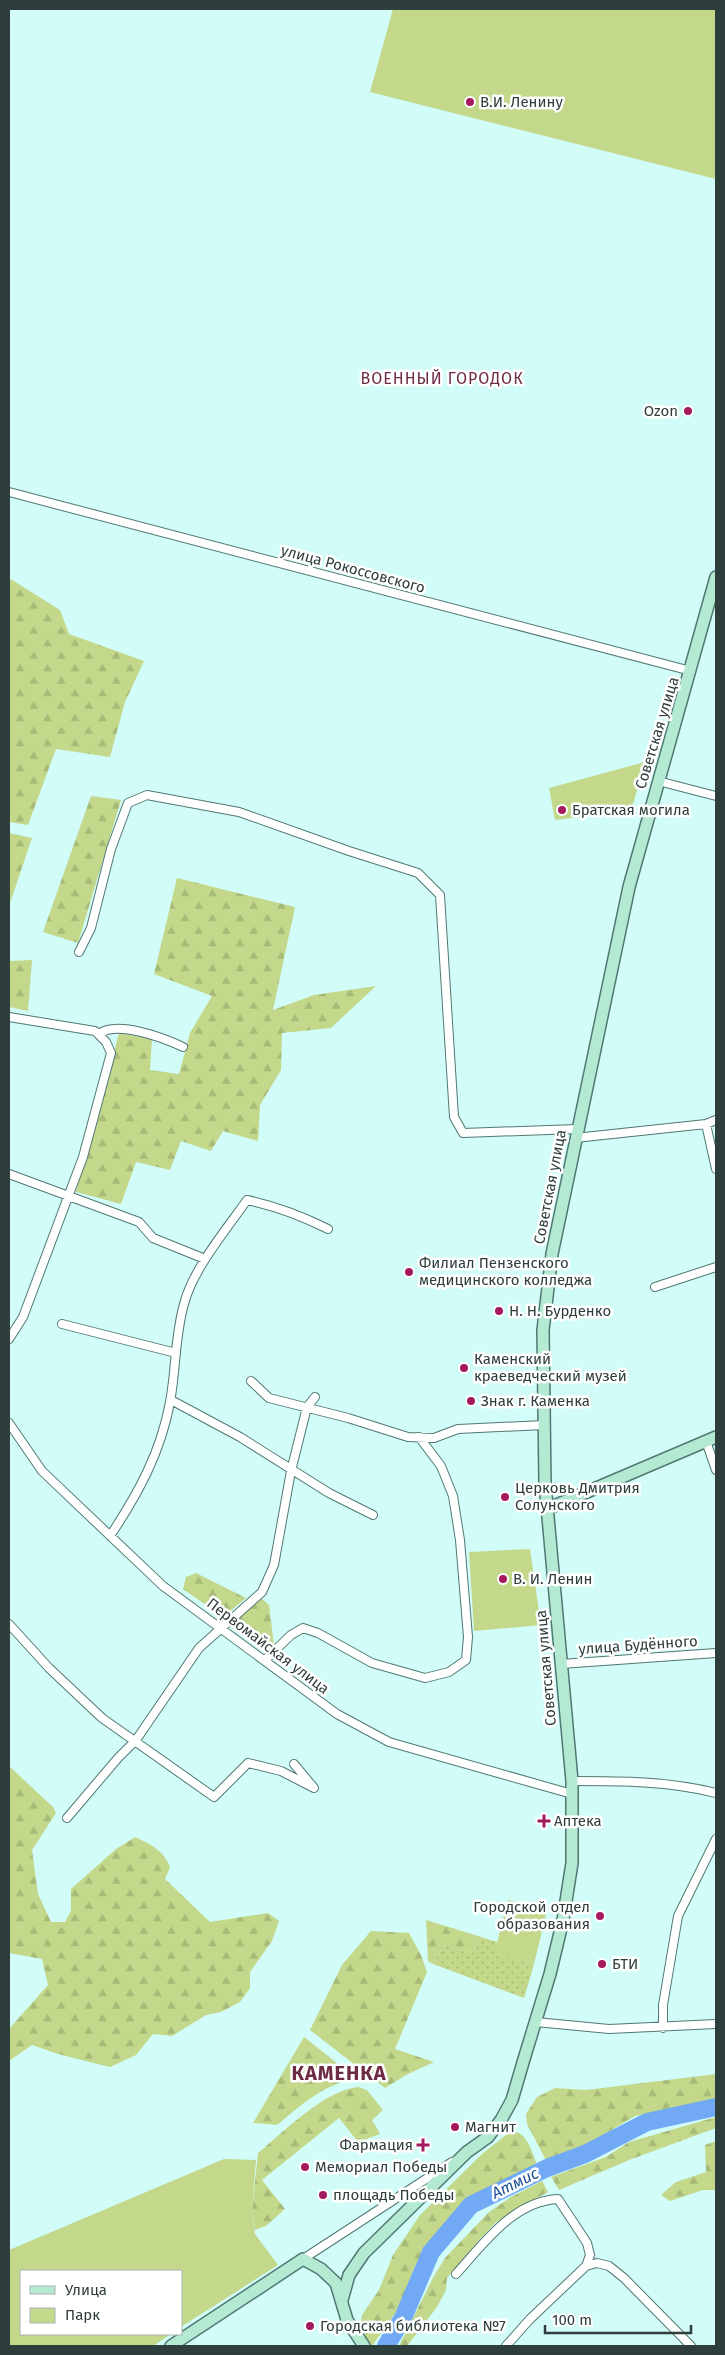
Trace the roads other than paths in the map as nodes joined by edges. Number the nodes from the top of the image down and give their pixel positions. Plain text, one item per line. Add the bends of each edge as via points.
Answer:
1 (9, 492) edge
2 (716, 577) edge
3 (691, 671) junction
4 (658, 781) junction
5 (716, 796) edge
6 (79, 952) dead end
7 (9, 1017) edge
8 (99, 1034) junction
9 (183, 1047) dead end
10 (716, 1120) edge
11 (706, 1124) junction
12 (576, 1134) junction
13 (716, 1169) edge
14 (9, 1174) edge
15 (69, 1197) junction
16 (328, 1229) dead end
17 (205, 1259) junction
18 (716, 1267) edge
19 (655, 1286) dead end
20 (62, 1324) dead end
21 (9, 1339) edge
22 (176, 1353) junction
23 (251, 1382) dead end
24 (315, 1397) dead end
25 (170, 1400) junction
26 (307, 1407) junction
27 (9, 1423) edge
28 (544, 1425) junction
29 (420, 1437) junction
30 (711, 1439) edge
31 (716, 1470) edge
32 (292, 1471) junction
33 (547, 1509) junction
34 (373, 1514) dead end
35 (110, 1536) junction
36 (9, 1624) edge
37 (221, 1628) junction
38 (716, 1654) edge
39 (265, 1660) junction
40 (561, 1664) junction
41 (136, 1740) junction
42 (294, 1764) dead end
43 (572, 1780) junction
44 (716, 1793) edge
45 (572, 1794) junction
46 (66, 1818) dead end
47 (716, 1839) edge
48 (536, 2022) junction
49 (716, 2024) edge
50 (664, 2028) junction
51 (467, 2152) junction
52 (303, 2260) junction
53 (586, 2266) junction
54 (456, 2274) dead end
55 (342, 2300) junction
56 (362, 2342) edge
57 (171, 2346) edge
58 (506, 2346) edge
59 (691, 2346) edge

1 - 3 street, улица Рокоссовского
2 - 3 main road, Советская улица
3 - 4 main road, Советская улица
4 - 5 street
4 - 12 main road, Советская улица via 629,887
6 - 12 street via 91,928 111,849 128,803 148,795 239,812 418,873 440,895 454,1118 463,1133
7 - 8 street
8 - 9 street via 104,1030 133,1031
8 - 15 street via 110,1053 83,1157
10 - 11 street
11 - 12 street
11 - 13 street
12 - 28 main road, Советская улица via 552,1254 543,1330
14 - 15 street
15 - 17 street via 139,1222 153,1238
15 - 21 street via 23,1318
16 - 17 street via 307,1218 247,1200
17 - 22 street via 184,1303
18 - 19 street
20 - 22 street
22 - 25 street
23 - 26 street via 268,1398
24 - 26 street
25 - 32 street via 240,1437
25 - 35 street via 160,1442 148,1472
26 - 29 street
26 - 32 street
27 - 35 street, Первомайская улица via 42,1471
28 - 29 street via 458,1430 434,1438
28 - 33 main road, Советская улица
29 - 39 street via 441,1466 453,1496 468,1637 466,1660 449,1672 424,1678 372,1663 303,1628
30 - 31 street
30 - 33 main road
32 - 34 street
32 - 37 street via 274,1565 262,1592
33 - 40 main road, Советская улица
35 - 37 street, Первомайская улица via 163,1586
36 - 41 street via 49,1668 102,1718
37 - 39 street, Первомайская улица
37 - 41 street via 199,1648
38 - 40 street, улица Будённого
39 - 45 street, Первомайская улица via 337,1714 389,1742
40 - 43 main road, Советская улица
41 - 42 street via 214,1796 248,1763 281,1772 314,1788
41 - 46 street
43 - 44 street via 642,1782
43 - 45 main road, Советская улица
45 - 48 main road, Советская улица via 572,1863 563,1920
47 - 50 street via 678,1916 663,2006
48 - 50 street via 609,2030
48 - 51 main road, Советская улица via 512,2100 488,2137
49 - 50 street
51 - 52 street, Советская улица
51 - 55 main road, Советская улица via 364,2252 349,2275
52 - 55 main road via 321,2269 336,2283
52 - 57 main road, Советская улица
53 - 54 street via 590,2255 587,2243 558,2200 538,2202 521,2210 492,2234
53 - 58 street
53 - 59 street via 597,2263 609,2266
55 - 56 main road via 347,2320

